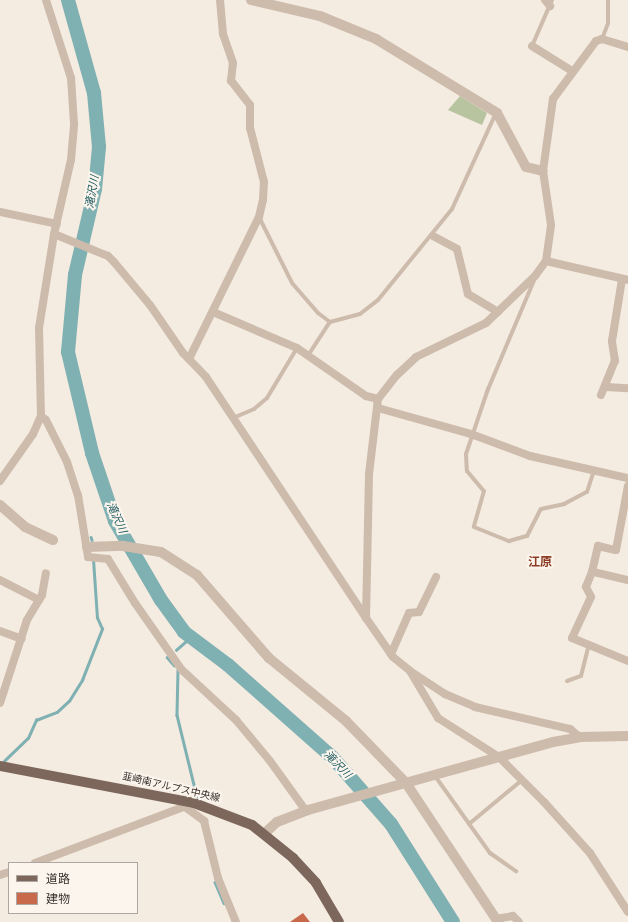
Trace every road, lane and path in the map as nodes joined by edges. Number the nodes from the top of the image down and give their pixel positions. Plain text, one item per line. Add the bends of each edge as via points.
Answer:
1 (46, 0) edge
2 (220, 0) edge
3 (252, 0) edge
4 (608, 0) edge
5 (549, 2) edge
6 (602, 39) junction
7 (532, 46) joint
8 (628, 48) edge
9 (572, 71) junction
10 (497, 113) junction
11 (543, 171) junction
12 (0, 212) edge
13 (259, 217) junction
14 (57, 224) junction
15 (56, 235) junction
16 (433, 236) junction
17 (546, 261) junction
18 (535, 276) junction
19 (625, 280) edge
20 (213, 312) junction
21 (498, 312) junction
22 (330, 322) junction
23 (297, 348) junction
24 (309, 354) junction
25 (189, 359) junction
26 (606, 387) junction
27 (628, 388) edge
28 (601, 394) dead end
29 (378, 399) junction
30 (378, 408) junction
31 (41, 416) junction
32 (234, 418) junction
33 (472, 434) junction
34 (594, 471) junction
35 (628, 478) edge
36 (0, 481) edge
37 (628, 486) edge
38 (0, 505) edge
39 (53, 540) dead end
40 (87, 547) junction
41 (592, 572) junction
42 (46, 573) dead end
43 (436, 577) dead end
44 (0, 580) edge
45 (628, 580) edge
46 (39, 600) junction
47 (366, 618) junction
48 (0, 631) edge
49 (22, 639) junction
50 (589, 645) junction
51 (391, 654) junction
52 (628, 661) edge
53 (410, 671) junction
54 (567, 681) dead end
55 (0, 703) edge
56 (628, 736) edge
57 (580, 737) junction
58 (499, 757) junction
59 (2, 769) edge
60 (435, 775) junction
61 (522, 780) junction
62 (401, 784) junction
63 (189, 805) junction
64 (307, 811) junction
65 (469, 824) junction
66 (265, 833) junction
67 (37, 862) edge
68 (516, 871) dead end
69 (628, 912) edge
70 (497, 920) edge
71 (236, 922) edge
72 (339, 922) edge
73 (519, 922) edge

1 - 14 street via 71,78 74,124
2 - 13 street via 223,34 233,63 231,81 250,105 250,128 264,182
3 - 10 street via 320,16 355,29
4 - 6 lane via 608,23
5 - 7 lane
6 - 8 street
6 - 9 street via 596,41
7 - 9 street
9 - 11 street via 553,99
10 - 11 street via 526,167
10 - 16 lane via 452,209
11 - 17 street via 551,215
12 - 14 street
13 - 20 street
13 - 22 lane via 292,283 307,302
14 - 15 street
15 - 25 street via 101,253 114,262 150,305
15 - 31 street via 39,328
16 - 21 street via 457,249 468,294
16 - 22 lane via 378,300 360,314
17 - 18 street
17 - 19 street
18 - 21 street
18 - 33 lane
19 - 26 street via 612,341 615,361
20 - 23 street
20 - 25 street
21 - 29 street via 476,329 416,356 396,374
22 - 24 lane
23 - 24 street
23 - 32 lane via 261,404
24 - 29 street via 366,396
25 - 32 street via 206,377
26 - 27 street
26 - 28 street
29 - 30 street
30 - 33 street
30 - 47 street via 369,474
31 - 36 street via 33,434
31 - 40 street via 46,420 67,462 78,495
32 - 47 street
33 - 34 street via 530,456
33 - 34 lane via 466,454 467,471 484,490 474,528 509,541 527,536 541,509 564,504 587,492
34 - 35 street
37 - 41 street via 616,550 598,546
38 - 39 street via 25,527
40 - 62 street via 123,546 170,557 197,575 269,658 346,721
40 - 64 street via 88,557 108,559 182,670 241,726
41 - 45 street
41 - 50 street via 586,587 591,597 572,638
42 - 46 street
43 - 51 street via 419,612 409,613
44 - 46 street
46 - 49 street via 27,620
47 - 51 street
48 - 49 street
49 - 55 street
50 - 52 street
50 - 54 lane via 581,676
51 - 53 street
53 - 57 street via 445,694 475,707 570,729
53 - 58 street via 438,718
56 - 57 street
57 - 58 street
58 - 60 street
58 - 61 street
59 - 63 main road, 韮崎南アルプス中央線
60 - 62 street
60 - 65 lane
61 - 65 lane
61 - 69 street via 570,828
62 - 64 street
62 - 70 street
63 - 66 main road, 韮崎南アルプス中央線 via 217,810
63 - 67 street
63 - 71 street via 204,821 218,878
64 - 66 street via 277,822
65 - 68 lane via 490,853
66 - 72 main road, 韮崎南アルプス中央線 via 316,883
70 - 73 street via 513,916

